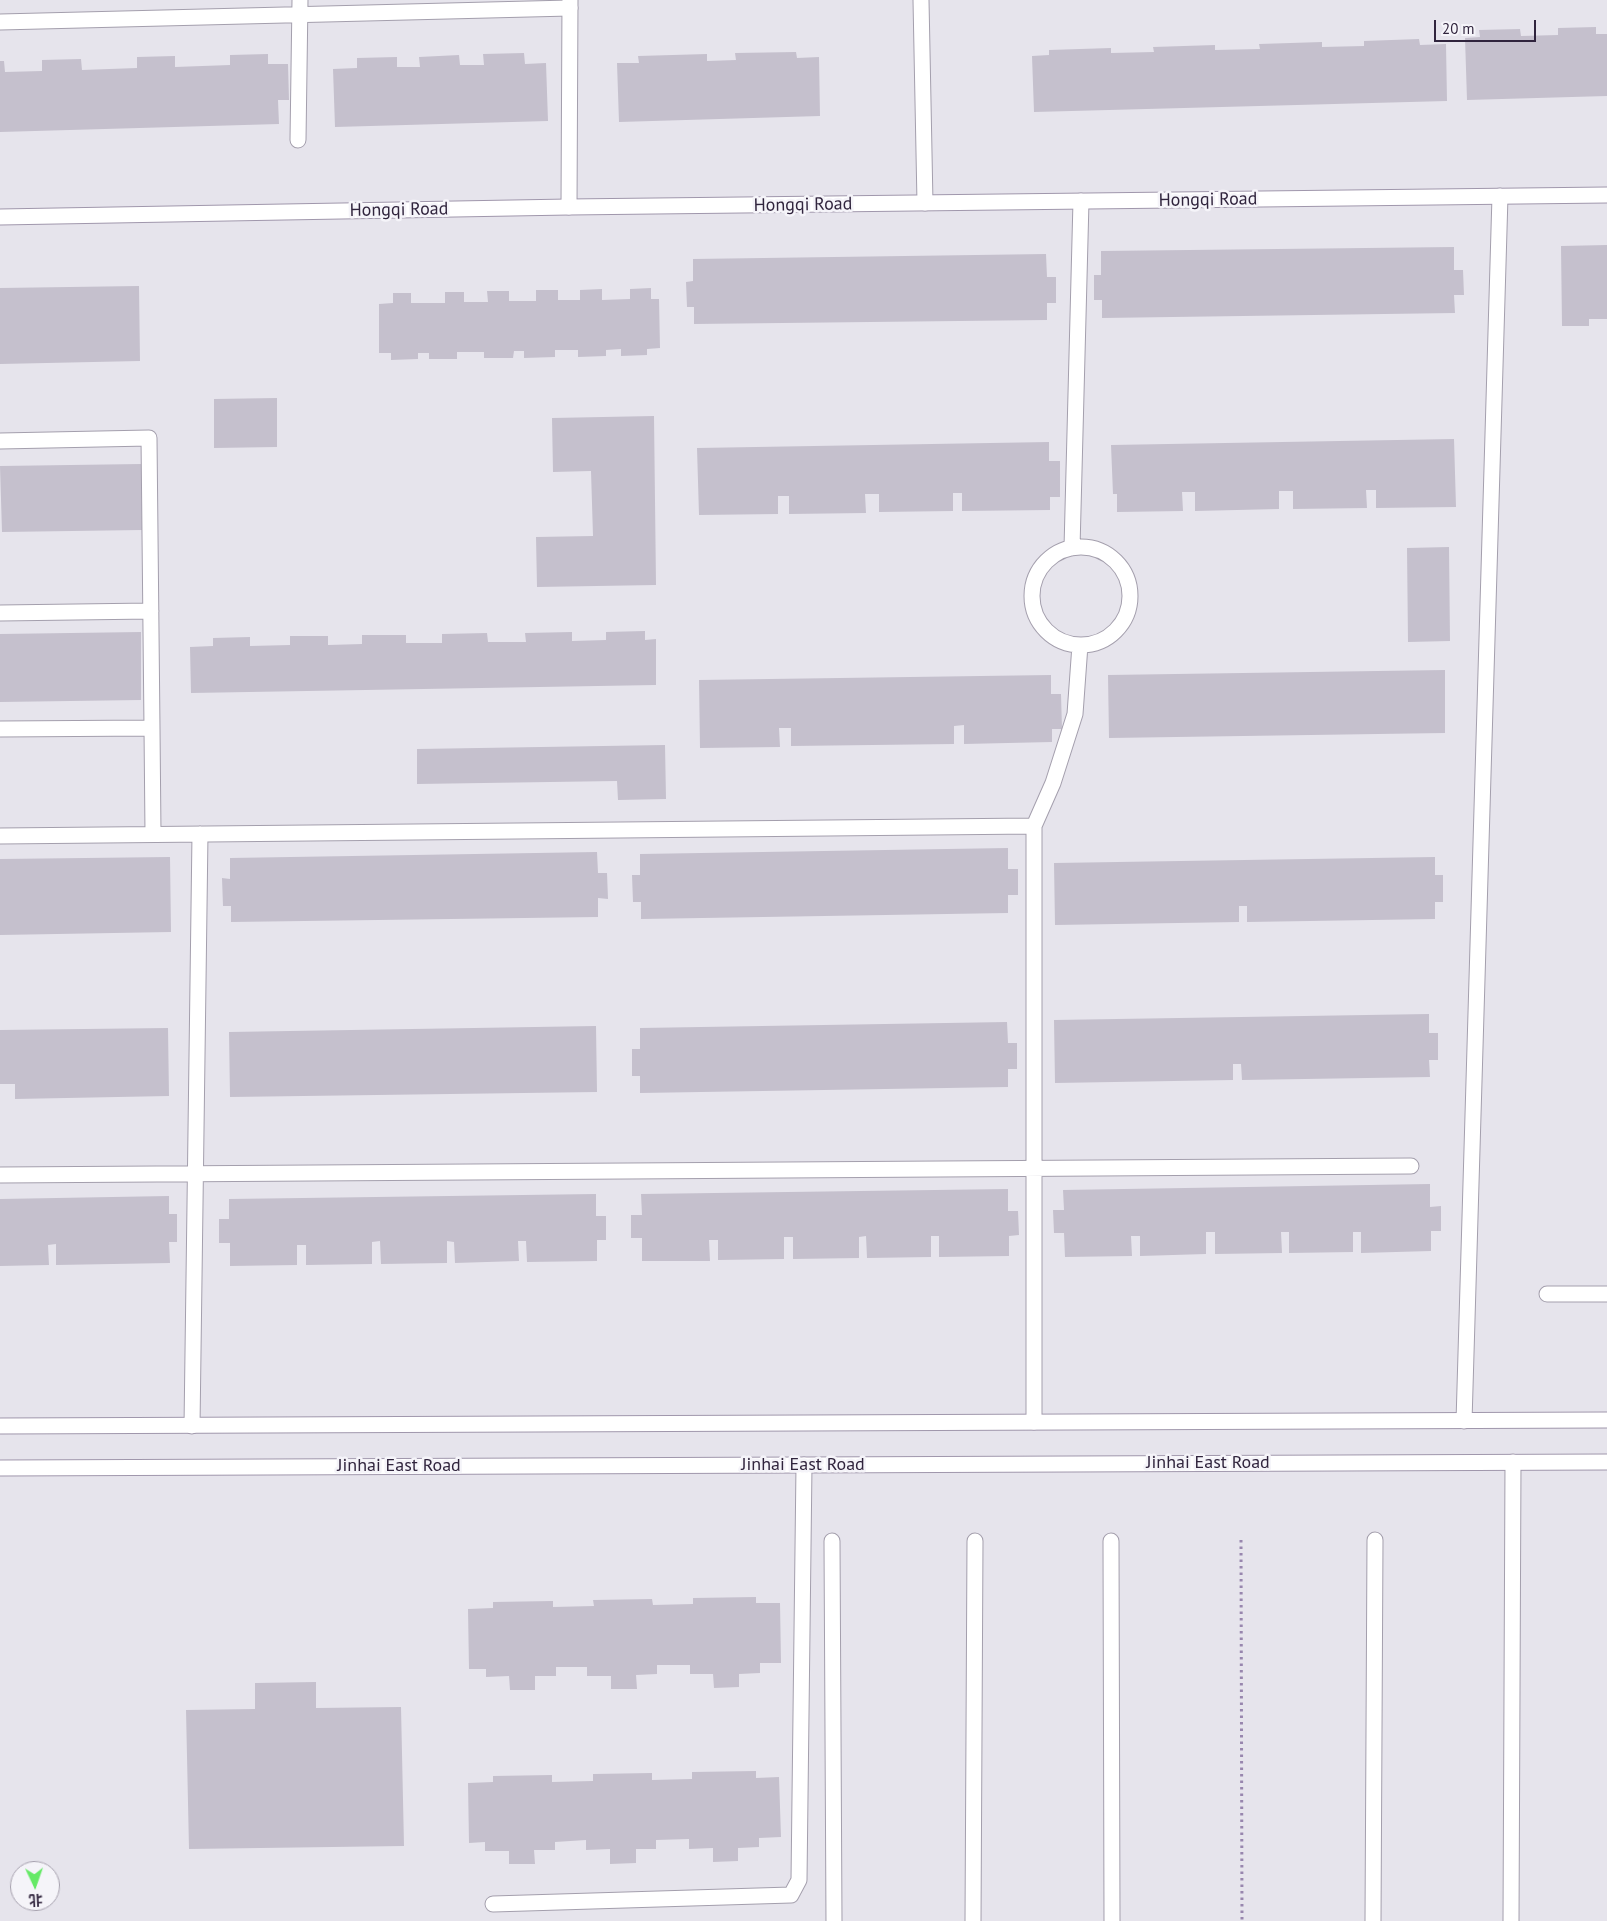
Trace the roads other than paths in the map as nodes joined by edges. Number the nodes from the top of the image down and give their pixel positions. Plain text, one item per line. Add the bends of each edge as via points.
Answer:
1 (921, 0) edge
2 (570, 4) edge
3 (300, 7) edge
4 (0, 22) edge
5 (298, 140) dead end
6 (1607, 195) edge
7 (1500, 196) junction
8 (1081, 201) junction
9 (925, 203) junction
10 (569, 207) junction
11 (0, 217) edge
12 (0, 441) edge
13 (1072, 548) junction
14 (151, 611) junction
15 (0, 614) edge
16 (1080, 645) junction
17 (152, 728) junction
18 (0, 729) edge
19 (1034, 826) junction
20 (153, 834) junction
21 (200, 834) junction
22 (0, 836) edge
23 (1411, 1166) dead end
24 (1034, 1169) junction
25 (195, 1173) junction
26 (0, 1175) edge
27 (1547, 1294) dead end
28 (1607, 1294) edge
29 (1607, 1420) edge
30 (1464, 1421) junction
31 (1034, 1422) junction
32 (0, 1426) edge
33 (192, 1426) junction
34 (1513, 1462) junction
35 (1607, 1462) edge
36 (804, 1465) junction
37 (0, 1468) edge
38 (1375, 1540) dead end
39 (832, 1541) dead end
40 (975, 1541) dead end
41 (1111, 1541) dead end
42 (493, 1904) dead end
43 (834, 1921) edge
44 (973, 1921) edge
45 (1112, 1921) edge
46 (1373, 1921) edge
47 (1511, 1921) edge

1 - 9 main road
2 - 3 main road
2 - 10 main road
3 - 4 main road
3 - 5 main road
6 - 7 main road, Hongqi Road
7 - 8 main road, Hongqi Road
7 - 30 main road
8 - 9 main road, Hongqi Road
8 - 13 main road
9 - 10 main road, Hongqi Road
10 - 11 main road, Hongqi Road
12 - 14 main road via 149,438
13 - 16 main road via 1050,558 1038,570 1032,586 1032,603 1047,633 1071,645
13 - 16 main road via 1098,550 1112,558 1123,571 1129,587 1130,604 1125,619 1115,631 1103,640
14 - 15 main road
14 - 17 main road
16 - 19 main road via 1075,714 1053,783
17 - 18 main road
17 - 20 main road
19 - 21 main road
19 - 24 main road
20 - 21 main road
20 - 22 main road
21 - 25 main road
23 - 24 main road
24 - 25 main road
24 - 31 main road
25 - 26 main road
25 - 33 main road
27 - 28 main road
29 - 30 main road
30 - 31 main road
31 - 33 main road
32 - 33 main road
34 - 35 main road, Jinhai East Road
34 - 36 main road, Jinhai East Road
34 - 47 main road
36 - 37 main road, Jinhai East Road
36 - 42 main road via 799,1880 791,1895
38 - 46 main road
39 - 43 main road
40 - 44 main road
41 - 45 main road

